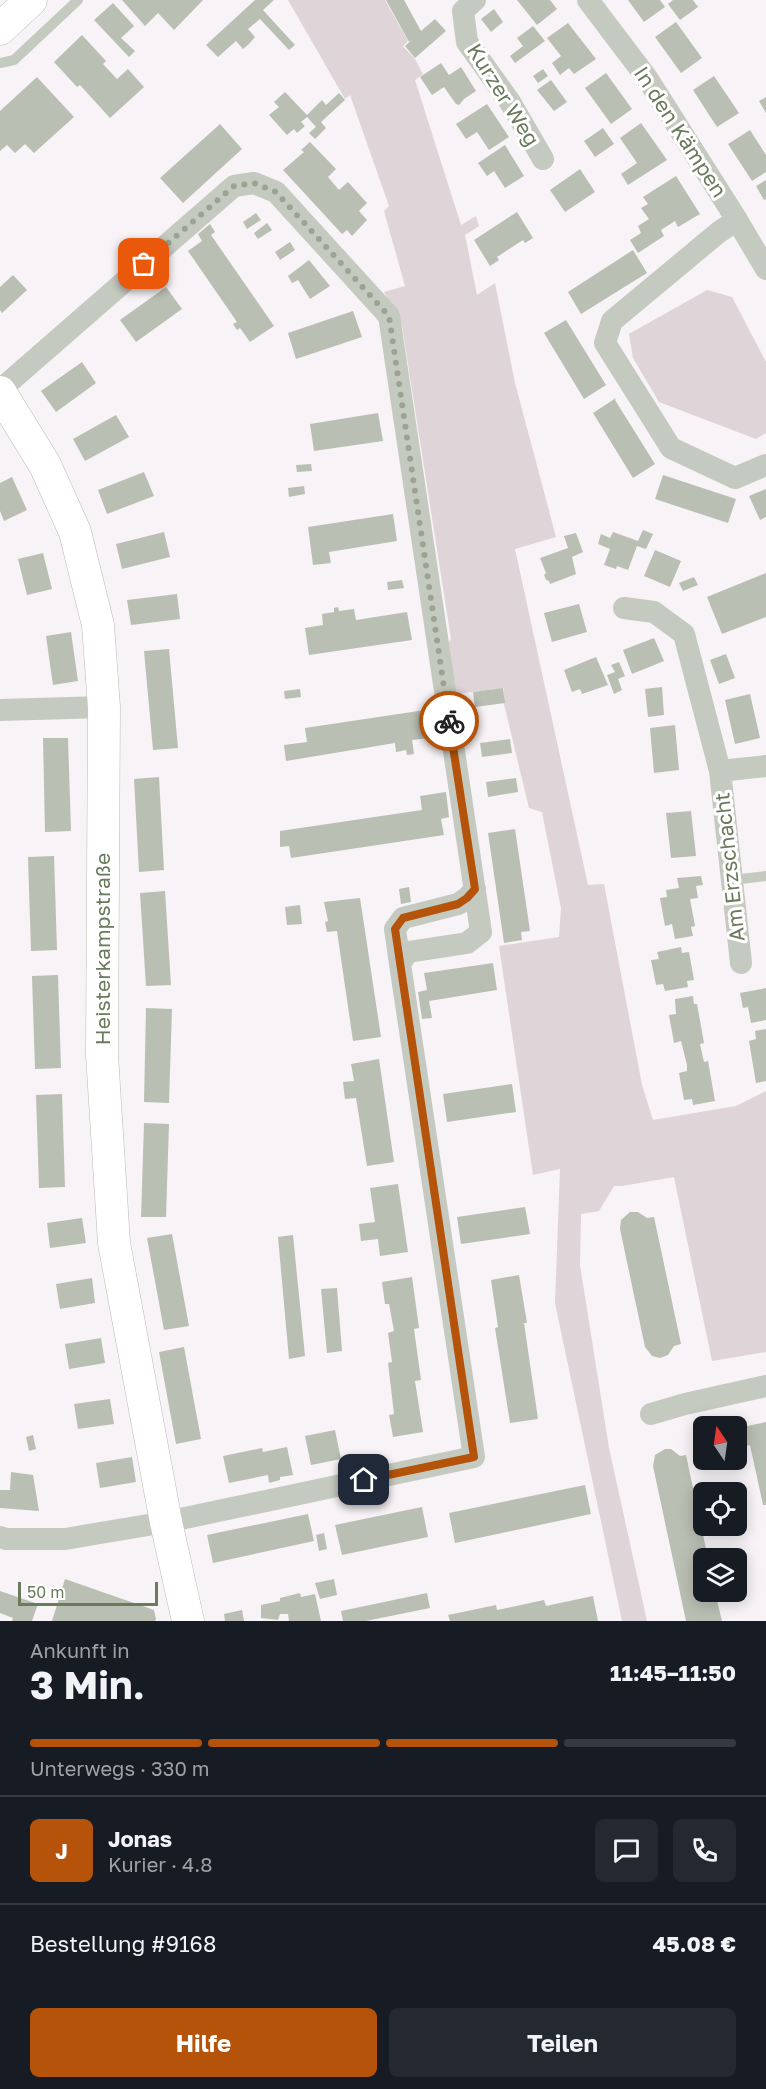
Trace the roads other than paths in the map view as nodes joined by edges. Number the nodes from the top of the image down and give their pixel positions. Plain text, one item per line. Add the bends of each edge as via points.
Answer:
1 (78, 0) edge
2 (475, 0) edge
3 (588, 0) edge
4 (0, 63) edge
5 (543, 159) dead end
6 (737, 220) junction
7 (766, 269) edge
8 (0, 391) edge
9 (766, 465) edge
10 (624, 608) dead end
11 (104, 707) junction
12 (0, 710) edge
13 (766, 766) edge
14 (720, 771) junction
15 (766, 876) edge
16 (732, 880) junction
17 (475, 889) junction
18 (741, 963) dead end
19 (400, 964) junction
20 (766, 1386) edge
21 (651, 1414) dead end
22 (166, 1522) junction
23 (0, 1537) edge
24 (188, 1621) edge

1 - 4 lane via 14,60
2 - 5 street, Kurzer Weg via 463,11 468,42
3 - 6 street, In den Kämpen via 647,78
6 - 7 street, In den Kämpen
6 - 9 street via 612,321 605,343 671,448 735,478
8 - 11 street, Heisterkampstraße via 45,465 75,532 98,625
8 - 17 street via 234,186 254,183 276,192 389,316
10 - 14 street, Am Erzschacht via 654,612 684,634
11 - 12 street
11 - 22 street, Heisterkampstraße via 102,1054 114,1244
13 - 14 street, Am Erzschacht
14 - 16 street, Am Erzschacht
15 - 16 lane
16 - 18 street, Am Erzschacht
17 - 19 street via 458,904 403,918 395,929
17 - 19 street via 481,932 467,943 408,952
19 - 22 street via 474,1457
20 - 21 street
22 - 23 street via 65,1539
22 - 24 street, Heisterkampstraße

